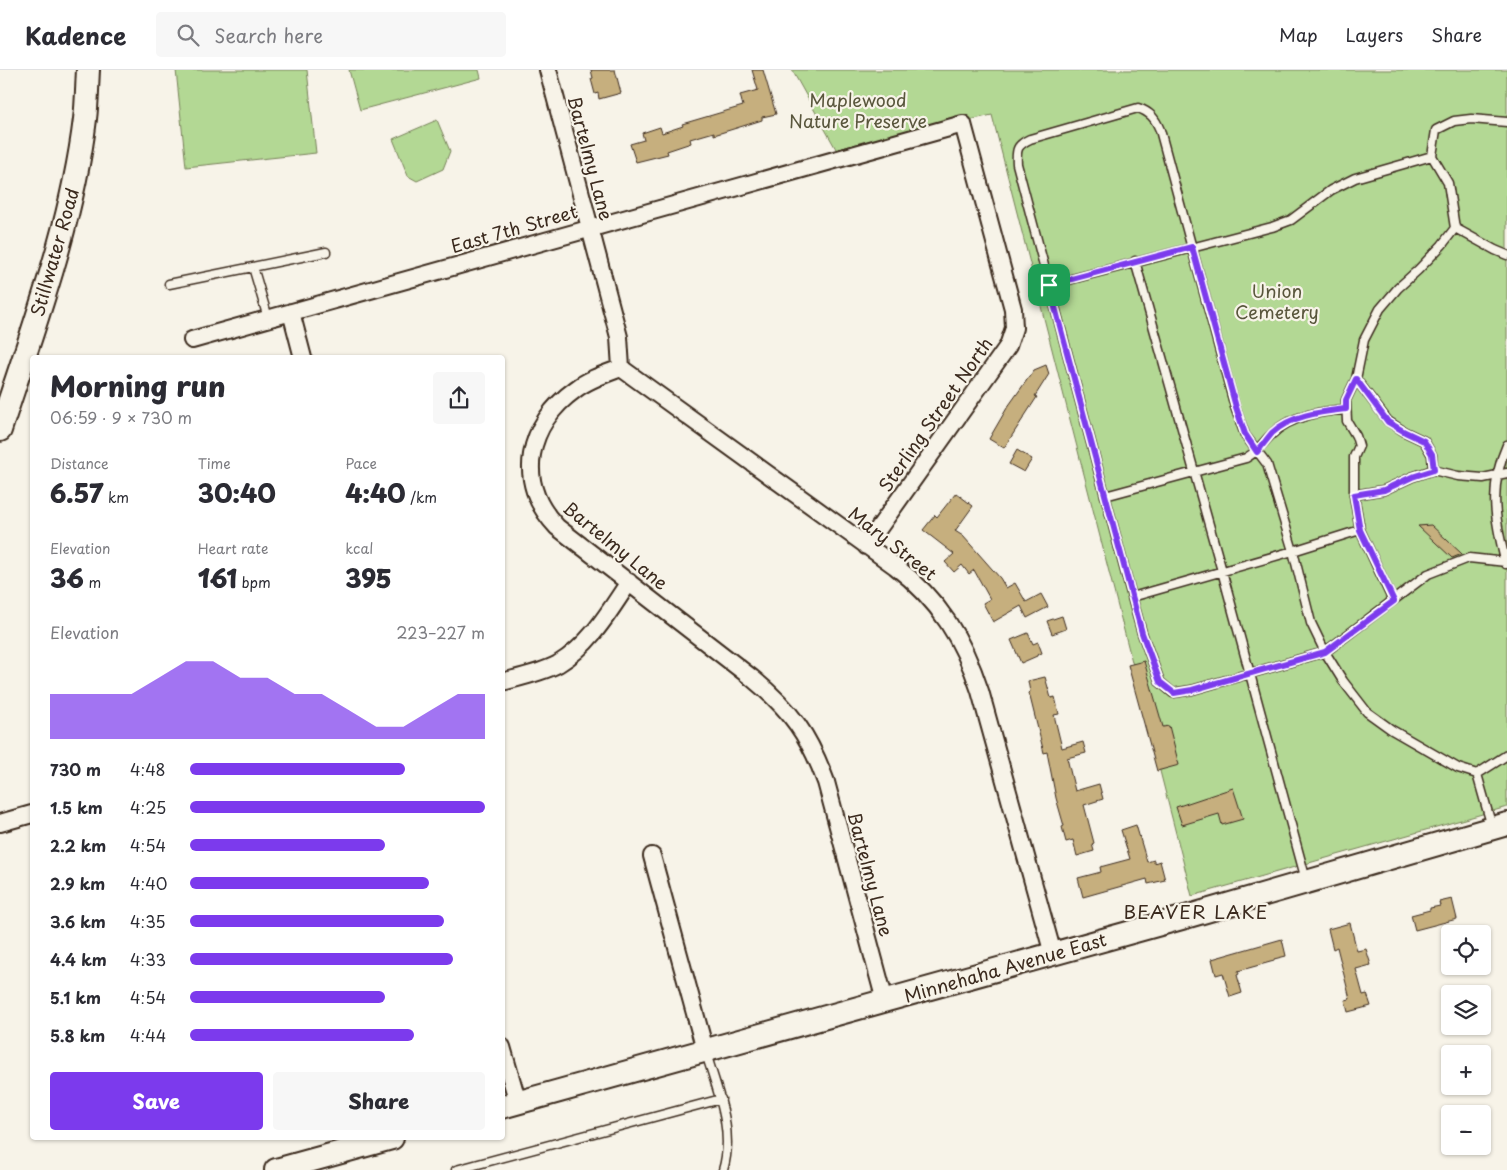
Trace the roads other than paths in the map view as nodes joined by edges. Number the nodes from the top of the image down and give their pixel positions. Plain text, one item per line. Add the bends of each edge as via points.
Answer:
1 (88, 70) edge
2 (548, 70) edge
3 (1507, 122) edge
4 (963, 124) joint
5 (1432, 156) junction
6 (589, 228) junction
7 (1455, 228) junction
8 (1192, 247) junction
9 (326, 252) dead end
10 (1507, 255) edge
11 (1135, 261) junction
12 (253, 267) junction
13 (169, 284) dead end
14 (1049, 285) junction
15 (291, 312) junction
16 (268, 318) junction
17 (192, 340) dead end
18 (302, 355) edge
19 (621, 368) junction
20 (1356, 379) junction
21 (1346, 409) junction
22 (0, 430) edge
23 (1507, 445) edge
24 (1257, 452) junction
25 (1434, 470) junction
26 (1194, 472) junction
27 (1507, 473) edge
28 (1497, 475) junction
29 (1354, 495) junction
30 (1105, 496) junction
31 (1360, 530) junction
32 (866, 546) junction
33 (1293, 551) junction
34 (1506, 565) edge
35 (1222, 572) junction
36 (630, 582) junction
37 (1132, 597) junction
38 (1394, 601) junction
39 (1325, 652) junction
40 (1250, 673) junction
41 (505, 681) edge
42 (1507, 755) edge
43 (1477, 774) junction
44 (30, 815) edge
45 (0, 823) edge
46 (1500, 826) edge
47 (652, 856) dead end
48 (1306, 882) junction
49 (1053, 954) junction
50 (885, 1000) junction
51 (705, 1050) junction
52 (505, 1069) edge
53 (721, 1099) junction
54 (510, 1105) edge
55 (386, 1140) edge
56 (313, 1165) edge
57 (276, 1170) edge
58 (456, 1170) edge
59 (723, 1170) edge

1 - 22 main road, Stillwater Road via 85,118 73,187 51,272
2 - 6 street, Bartelmy Lane
3 - 5 lane via 1454,121 1436,130
4 - 6 street, East 7th Street
4 - 32 street, Sterling Street North via 1013,309 1014,328 1008,346
5 - 7 lane via 1448,183
5 - 8 lane via 1355,178 1331,190 1292,220
6 - 15 street, East 7th Street
6 - 19 street, Bartelmy Lane via 619,337
7 - 10 lane
7 - 20 lane via 1380,309 1364,340
8 - 11 lane
8 - 14 lane via 1160,130 1148,111 1138,108 1030,139 1021,143 1016,152
8 - 24 lane via 1236,407 1245,434
9 - 12 lane
11 - 14 lane
11 - 26 lane
12 - 13 lane
12 - 16 lane
14 - 30 lane
15 - 16 street, East 7th Street
15 - 18 street
16 - 17 street, East 7th Street
19 - 32 street, Mary Street
19 - 36 street, Bartelmy Lane via 589,381 556,406 539,432 531,475 536,497 557,527
20 - 21 lane via 1346,400
20 - 25 lane via 1388,422 1424,441 1432,454
21 - 24 lane via 1293,420 1273,432
21 - 29 lane via 1347,421 1360,446 1354,457
23 - 28 lane
24 - 26 lane
24 - 33 lane via 1267,464
25 - 28 lane via 1458,476 1484,478
25 - 29 lane via 1384,490
26 - 30 lane
26 - 35 lane
27 - 28 lane
28 - 34 lane via 1494,502
29 - 31 lane
30 - 37 lane
31 - 33 lane
31 - 38 lane
32 - 49 street, Mary Street via 902,572 941,611 971,662
33 - 35 lane
33 - 39 lane via 1311,623
34 - 38 lane via 1469,558 1428,574
35 - 37 lane
35 - 40 lane
36 - 41 street via 599,627 574,653 539,672
36 - 50 street, Bartelmy Lane via 776,697 806,736 826,782
37 - 40 lane via 1160,682 1174,693
38 - 39 lane
39 - 40 lane
39 - 43 lane via 1367,712 1458,768
40 - 48 lane
42 - 43 lane
43 - 46 lane
44 - 45 street
46 - 48 main road, Minnehaha Avenue East
47 - 51 street
48 - 49 main road, Minnehaha Avenue East
49 - 50 main road, Minnehaha Avenue East
50 - 51 main road, Minnehaha Avenue East
51 - 53 lane
51 - 54 main road, Minnehaha Avenue East
52 - 54 street
53 - 58 lane
53 - 59 lane via 727,1133
55 - 56 main road
56 - 57 main road

